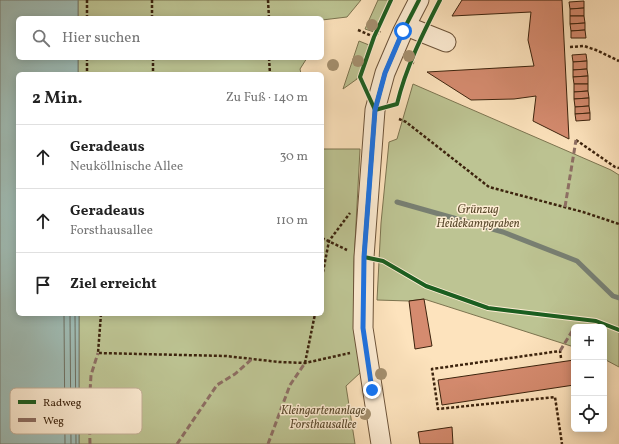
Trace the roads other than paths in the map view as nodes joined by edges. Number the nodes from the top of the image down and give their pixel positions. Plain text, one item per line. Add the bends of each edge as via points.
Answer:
1 (419, 0) edge
2 (406, 26) junction
3 (446, 42) dead end
4 (381, 444) edge

1 - 2 street
2 - 3 street
2 - 4 street via 385,73 375,110 364,257 363,328

